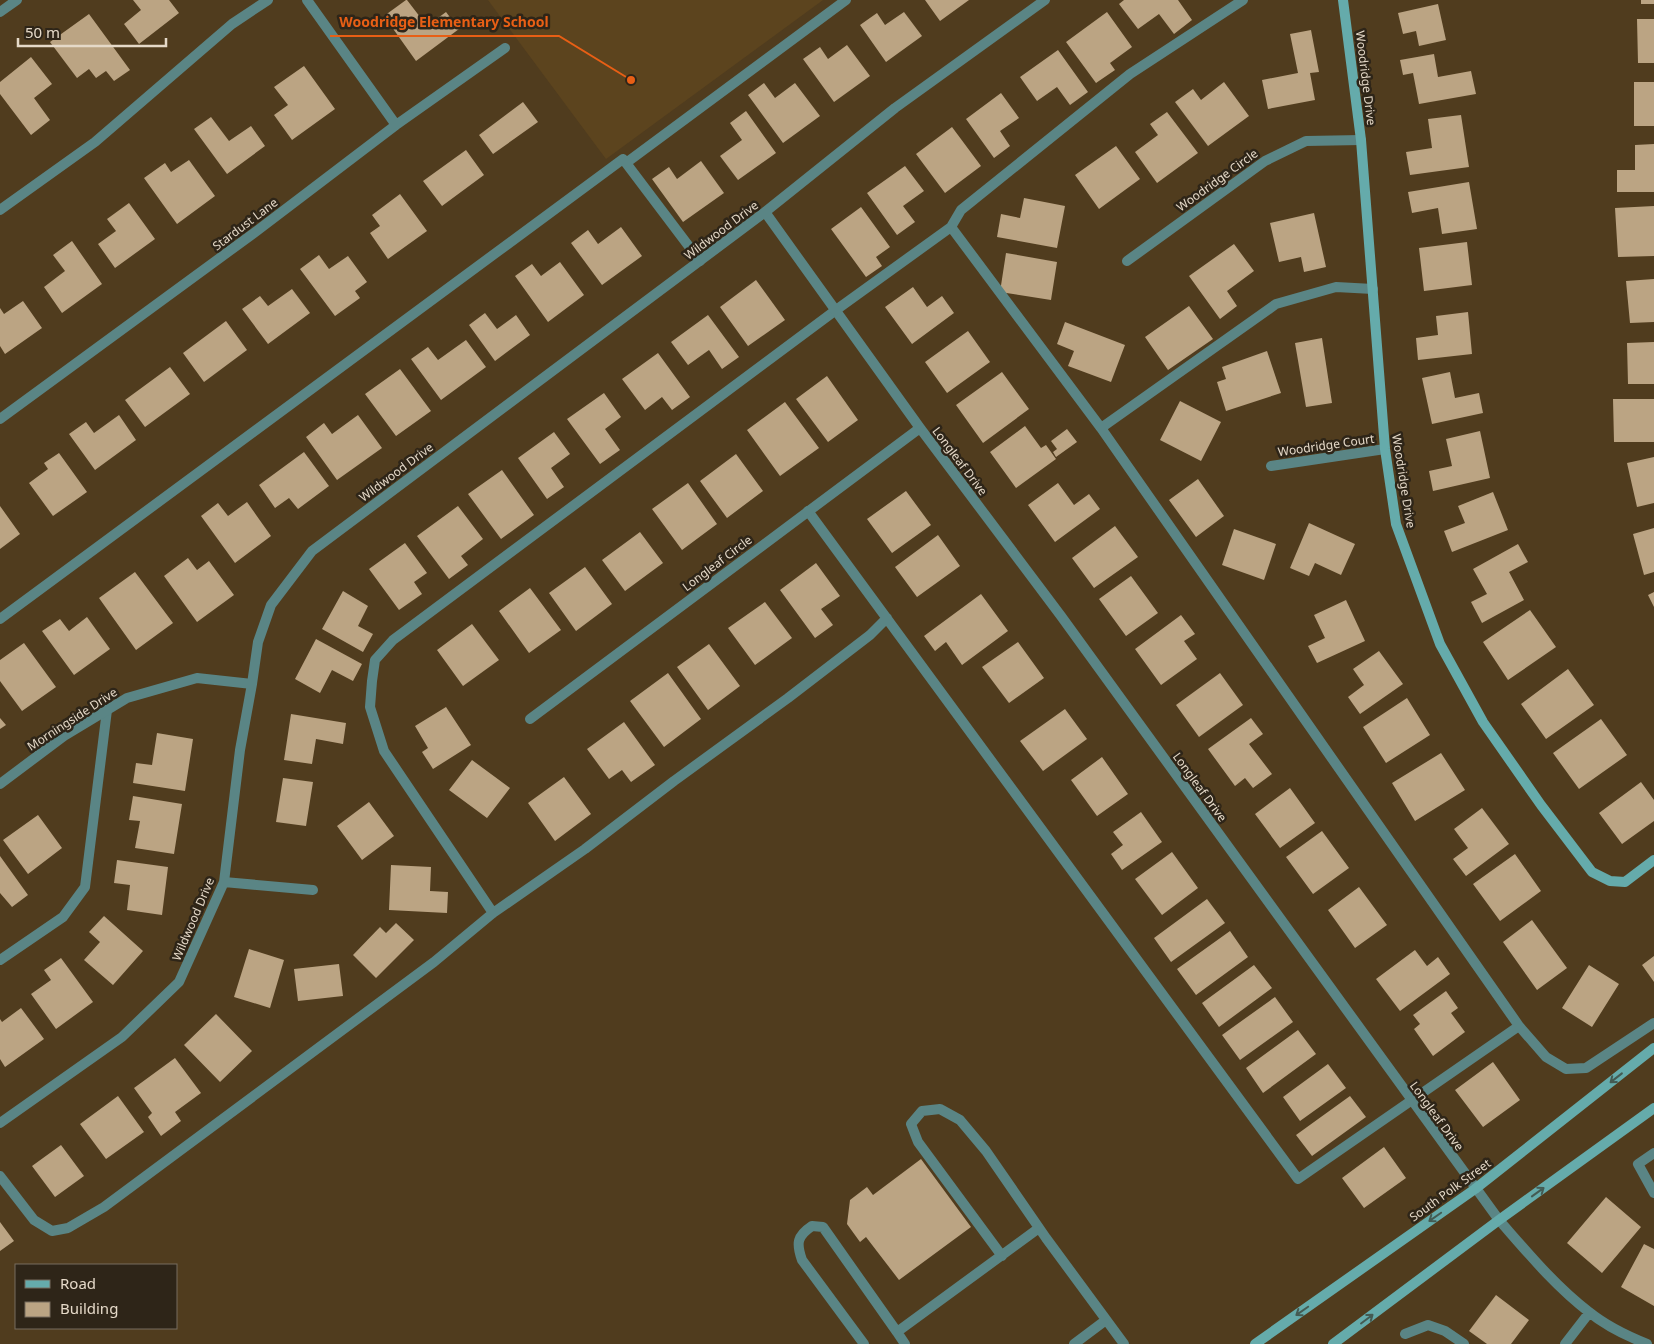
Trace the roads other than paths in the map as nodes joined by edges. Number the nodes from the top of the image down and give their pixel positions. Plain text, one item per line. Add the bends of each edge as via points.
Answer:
1 (16, 0) edge
2 (268, 0) edge
3 (307, 0) edge
4 (846, 0) edge
5 (1044, 0) edge
6 (1243, 0) edge
7 (1344, 0) edge
8 (0, 12) edge
9 (506, 48) dead end
10 (396, 125) junction
11 (1361, 140) junction
12 (626, 163) junction
13 (0, 210) edge
14 (765, 212) junction
15 (951, 227) junction
16 (700, 261) junction
17 (1127, 261) dead end
18 (1373, 289) junction
19 (836, 310) junction
20 (0, 419) edge
21 (920, 428) junction
22 (1101, 428) junction
23 (1385, 450) junction
24 (1271, 466) dead end
25 (808, 511) junction
26 (887, 618) junction
27 (0, 619) edge
28 (252, 684) junction
29 (107, 710) junction
30 (530, 719) dead end
31 (0, 784) edge
32 (1654, 860) edge
33 (224, 882) junction
34 (313, 890) dead end
35 (492, 913) junction
36 (0, 960) edge
37 (1654, 1023) edge
38 (1519, 1026) junction
39 (1654, 1048) edge
40 (1410, 1100) junction
41 (1654, 1108) edge
42 (0, 1123) edge
43 (1654, 1153) edge
44 (0, 1176) edge
45 (1475, 1189) junction
46 (1654, 1193) edge
47 (1499, 1220) junction
48 (1039, 1228) junction
49 (1002, 1256) junction
50 (1589, 1313) junction
51 (1106, 1320) junction
52 (897, 1332) junction
53 (1405, 1334) dead end
54 (864, 1344) edge
55 (906, 1344) edge
56 (1074, 1344) edge
57 (1124, 1344) edge
58 (1256, 1344) edge
59 (1333, 1344) edge
60 (1464, 1344) edge
61 (1565, 1344) edge
62 (1647, 1344) edge

1 - 8 street
2 - 13 street via 232,24 95,142
3 - 10 street
4 - 12 street
5 - 14 street, Wildwood Drive via 895,108
6 - 15 street via 1130,74 961,210
7 - 11 street, Woodridge Drive
9 - 10 street, Stardust Lane
10 - 20 street, Stardust Lane
11 - 17 street, Woodridge Circle via 1306,141 1265,161
11 - 18 street, Woodridge Drive
12 - 16 street
12 - 27 street via 623,159
14 - 16 street, Wildwood Drive
14 - 19 street, Longleaf Drive
15 - 19 street
15 - 22 street
16 - 28 street, Wildwood Drive via 312,551 271,605 258,642
18 - 22 street via 1336,288 1276,304
18 - 23 street, Woodridge Drive
19 - 21 street, Longleaf Drive
19 - 35 street via 393,640 375,660 370,708 384,751
21 - 25 street, Longleaf Circle
21 - 40 street, Longleaf Drive via 1061,616
22 - 38 street
23 - 24 street, Woodridge Court
23 - 32 street, Woodridge Drive via 1396,524 1440,644 1484,722 1592,872 1610,881 1625,882
25 - 26 street
25 - 30 street, Longleaf Circle
26 - 35 street via 870,635 788,698 585,849
26 - 40 street via 1298,1179
28 - 29 street, Morningside Drive via 197,678 127,698
28 - 33 street, Wildwood Drive via 240,750
29 - 31 street, Morningside Drive via 64,736
29 - 36 street via 85,887 63,916
33 - 34 street
33 - 42 street, Wildwood Drive via 179,982 122,1037
35 - 44 street via 434,962 159,1168 68,1228 52,1231 34,1220
37 - 38 street via 1586,1068 1566,1068 1546,1057
38 - 40 street
39 -> 45 street, South Polk Street
40 - 45 street, Longleaf Drive
47 -> 41 street
43 - 46 street via 1638,1164
45 - 47 street, Longleaf Drive
45 -> 58 street, South Polk Street
47 - 50 street, Longleaf Drive via 1552,1279
59 -> 47 street
48 - 49 street
48 - 49 street via 986,1150 960,1120 940,1109 922,1111 911,1124 918,1142
48 - 51 street
49 - 52 street
50 - 61 street
50 - 62 street, Longleaf Drive
51 - 56 street
51 - 57 street
52 - 54 street via 822,1227 812,1226 798,1240 802,1260
52 - 55 street
53 - 60 street via 1428,1325 1445,1331

